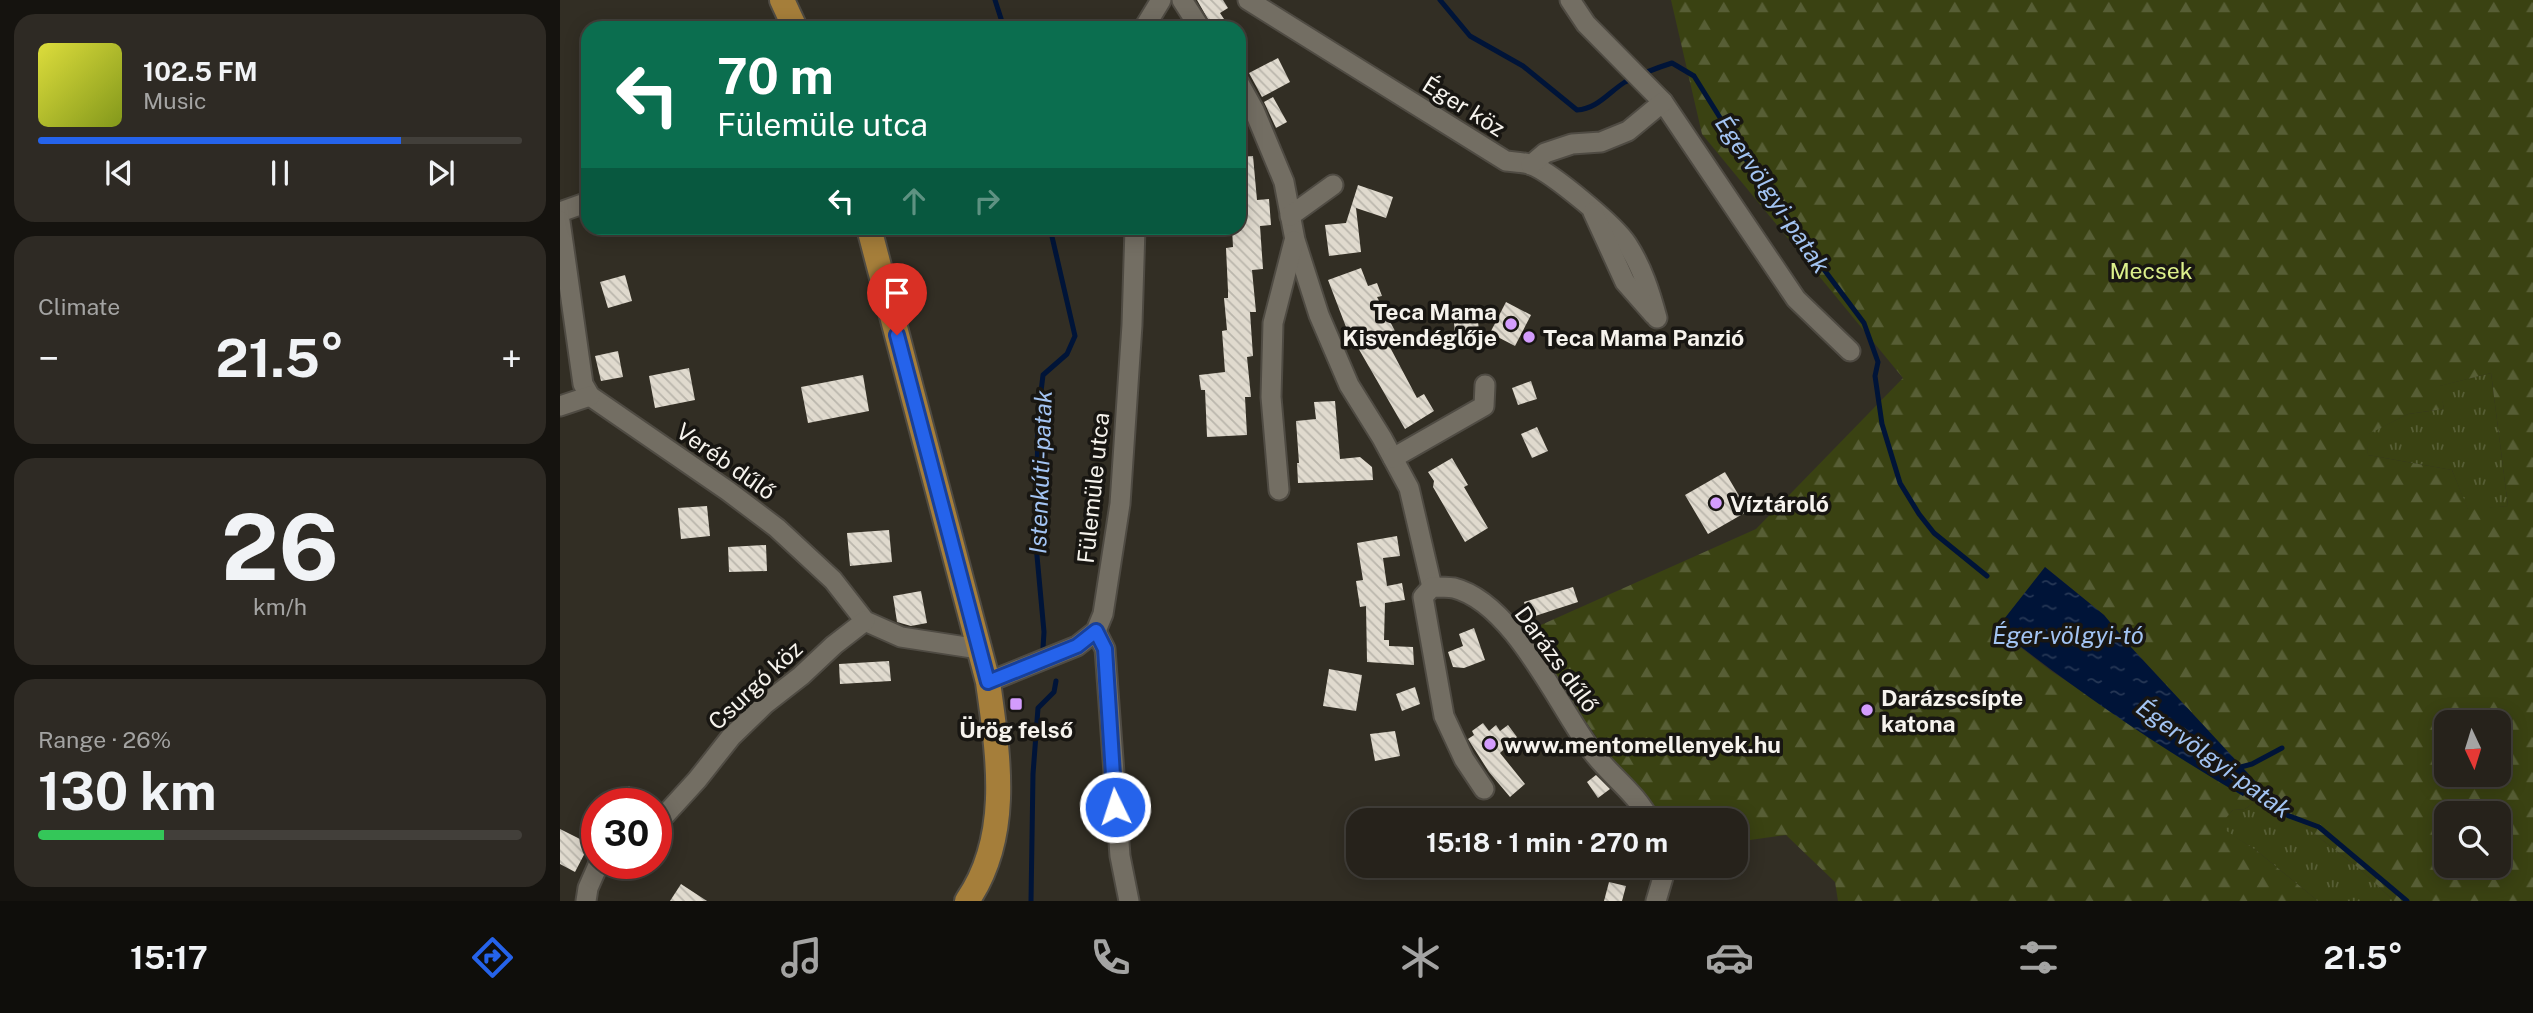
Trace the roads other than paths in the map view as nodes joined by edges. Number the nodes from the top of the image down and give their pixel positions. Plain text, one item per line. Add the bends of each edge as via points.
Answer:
1 (782, 0) edge
2 (1161, 0) edge
3 (1182, 0) edge
4 (1248, 0) edge
5 (1570, 0) edge
6 (792, 21) edge
7 (1148, 21) edge
8 (1196, 21) edge
9 (1246, 96) edge
10 (1663, 102) junction
11 (1531, 165) junction
12 (1333, 185) dead end
13 (581, 204) edge
14 (1591, 209) junction
15 (560, 212) edge
16 (1290, 216) junction
17 (560, 221) edge
18 (871, 235) edge
19 (1135, 235) edge
20 (1294, 240) junction
21 (1850, 351) dead end
22 (1485, 385) dead end
23 (590, 396) junction
24 (560, 406) edge
25 (1393, 458) junction
26 (1279, 490) dead end
27 (1433, 587) junction
28 (865, 621) junction
29 (1096, 631) junction
30 (979, 649) junction
31 (988, 682) junction
32 (1484, 789) dead end
33 (672, 807) edge
34 (1643, 808) edge
35 (1663, 878) edge
36 (592, 879) edge
37 (586, 901) edge
38 (967, 901) edge
39 (1129, 901) edge
40 (1656, 901) edge

1 - 6 main road
2 - 7 street
3 - 8 street
4 - 11 street, Éger köz via 1506,161
5 - 10 street via 1586,24
9 - 16 street via 1284,182
10 - 11 street via 1628,131 1601,142 1572,144 1545,153
10 - 21 street via 1796,299
11 - 14 street
12 - 16 street
13 - 15 street
14 - 14 street via 1625,282 1657,318 1648,286 1627,245 1614,227
16 - 20 street
17 - 23 street via 583,384
18 - 30 main road
19 - 29 street, Fülemüle utca via 1121,504 1103,614
20 - 25 street via 1349,385
20 - 26 street via 1273,323 1271,397
22 - 25 street via 1484,405
23 - 24 street
23 - 28 street, Veréb dűlő via 777,528 833,580
25 - 27 street via 1409,488
27 - 32 street via 1423,597 1444,716 1464,760
27 - 34 street, Darázs dűlő via 1455,588 1485,603 1519,640 1592,751
28 - 30 street, Veréb dűlő via 901,637
28 - 33 street, Csurgó köz via 765,704
29 - 31 street via 1077,646
29 - 39 street via 1105,649 1120,856
30 - 31 main road
31 - 38 main road via 998,808 990,855
35 - 40 street
36 - 37 street

